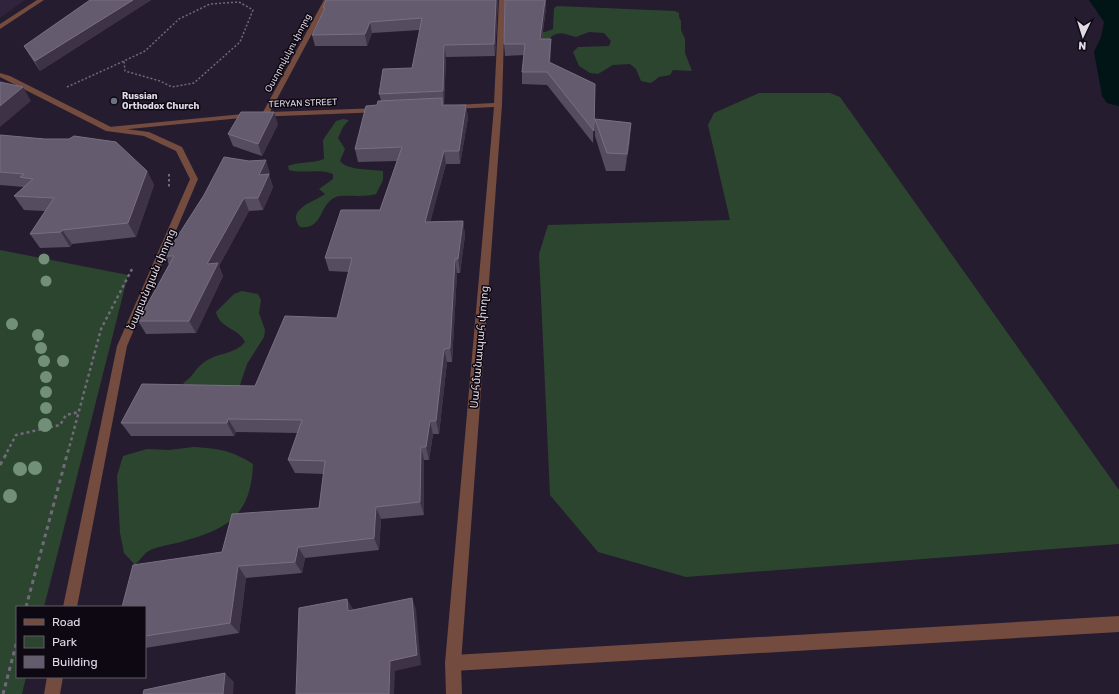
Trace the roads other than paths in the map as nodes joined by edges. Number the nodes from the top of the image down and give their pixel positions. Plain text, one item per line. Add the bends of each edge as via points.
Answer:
1 (41, 0) edge
2 (327, 0) edge
3 (502, 0) edge
4 (0, 27) edge
5 (0, 75) edge
6 (498, 105) junction
7 (444, 108) edge
8 (390, 110) edge
9 (265, 115) junction
10 (109, 129) junction
11 (70, 606) edge
12 (1119, 624) edge
13 (453, 663) junction
14 (55, 678) edge
15 (52, 694) edge
16 (454, 694) edge

1 - 4 street
2 - 9 street, Օստրովսկու փողոց
3 - 6 street, Սահմանապահ փողոց
5 - 10 street, Նալբանդյան փողոց via 8,76
6 - 7 street
6 - 13 street, Սահմանապահ փողոց
8 - 9 street, TERYAN STREET
9 - 10 street, TERYAN STREET
10 - 11 street, Նալբանդյան փողոց via 146,134 179,149 194,179 122,346
12 - 13 street
13 - 16 street, Սահմանապահ փողոց
14 - 15 street

